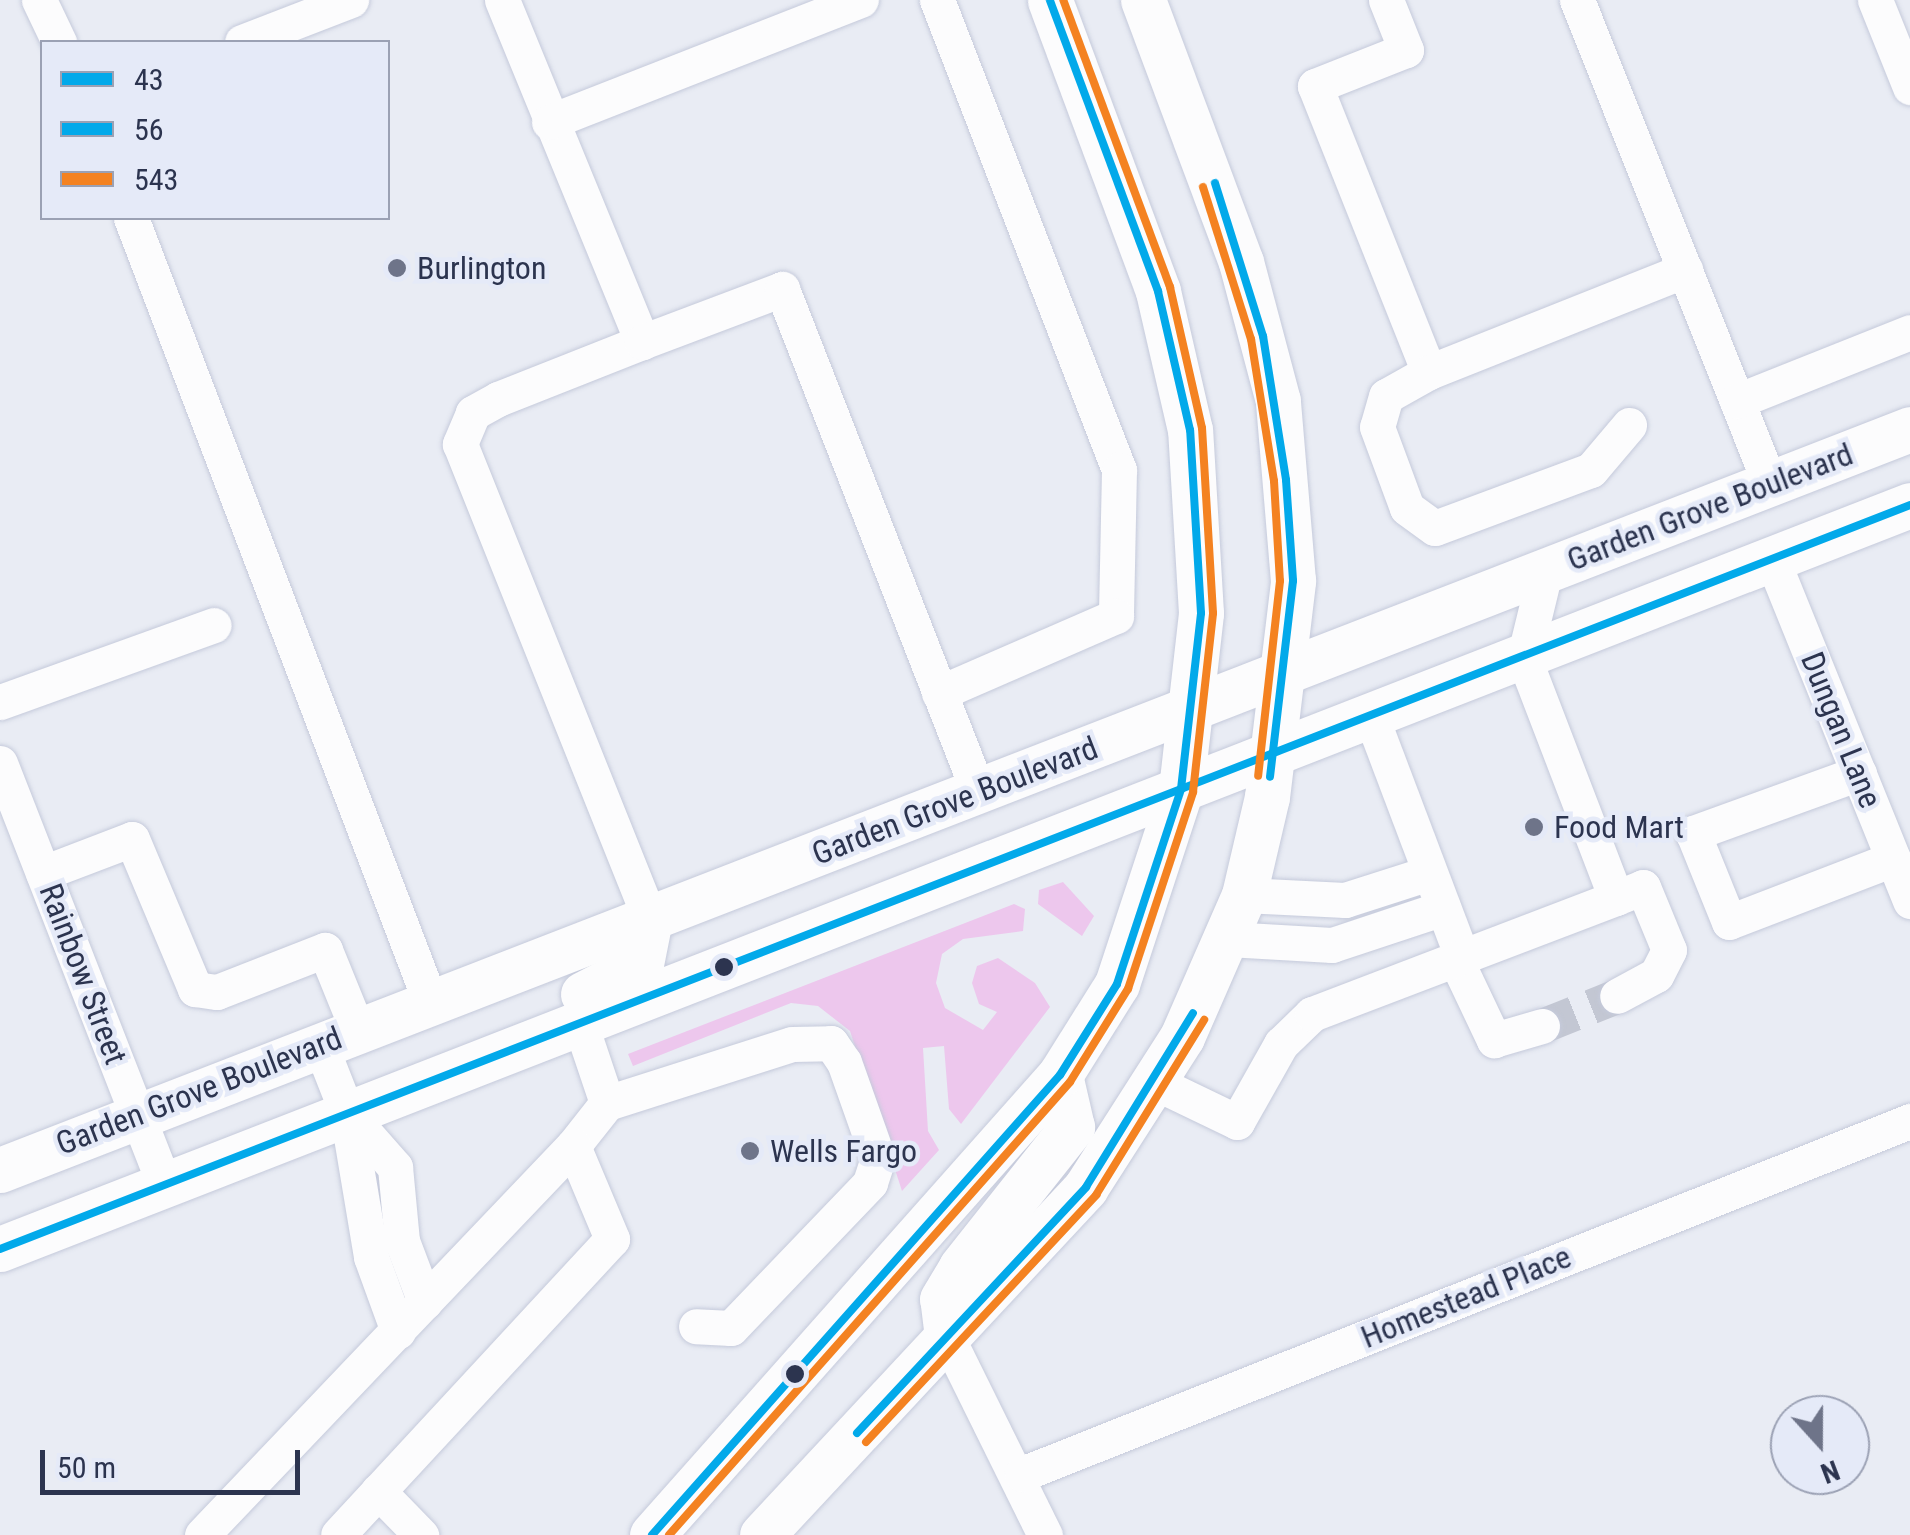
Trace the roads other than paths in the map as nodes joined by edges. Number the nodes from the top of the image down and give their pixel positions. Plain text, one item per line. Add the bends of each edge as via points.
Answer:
1 (39, 0) edge
2 (352, 0) edge
3 (502, 0) edge
4 (937, 0) edge
5 (1050, 0) edge
6 (1110, 0) edge
7 (1143, 0) edge
8 (1386, 0) edge
9 (1577, 0) edge
10 (1876, 0) edge
11 (850, 2) edge
12 (58, 40) edge
13 (247, 40) edge
14 (1910, 87) edge
15 (549, 122) junction
16 (1192, 126) junction
17 (131, 220) edge
18 (1685, 270) junction
19 (1910, 332) edge
20 (642, 342) junction
21 (1429, 372) junction
22 (1737, 401) junction
23 (1629, 425) dead end
24 (1910, 430) edge
25 (1770, 484) junction
26 (1910, 505) edge
27 (1772, 559) junction
28 (1544, 572) junction
29 (214, 626) dead end
30 (1524, 658) junction
31 (1282, 674) junction
32 (940, 693) junction
33 (0, 702) edge
34 (1196, 708) junction
35 (1371, 716) junction
36 (1273, 751) junction
37 (0, 764) edge
38 (1859, 773) junction
39 (1180, 788) junction
40 (978, 792) junction
41 (1893, 859) junction
42 (43, 872) junction
43 (1429, 874) junction
44 (1244, 895) junction
45 (1616, 898) junction
46 (1910, 900) edge
47 (1443, 908) junction
48 (650, 919) junction
49 (1228, 939) junction
50 (1459, 958) junction
51 (1617, 996) tunnel mouth
52 (430, 1000) junction
53 (580, 1023) junction
54 (1542, 1026) tunnel mouth
55 (338, 1036) junction
56 (534, 1040) junction
57 (1060, 1075) junction
58 (1156, 1083) junction
59 (607, 1102) junction
60 (348, 1113) junction
61 (138, 1115) junction
62 (1910, 1120) edge
63 (573, 1146) junction
64 (0, 1170) edge
65 (164, 1184) junction
66 (0, 1249) edge
67 (425, 1302) junction
68 (696, 1326) dead end
69 (398, 1331) junction
70 (946, 1338) junction
71 (1022, 1474) junction
72 (378, 1491) junction
73 (346, 1532) edge
74 (202, 1535) edge
75 (422, 1535) edge
76 (652, 1535) edge
77 (762, 1535) edge
78 (1045, 1535) edge

1 - 12 street
2 - 13 street
3 - 15 street
4 - 32 street via 1119,470 1116,616
5 - 34 main road via 1128,198 1177,365 1198,502
6 - 16 main road via 1158,112
7 - 16 main road
8 - 21 street via 1406,50 1315,86
9 - 18 street
10 - 14 street
11 - 15 street
15 - 20 street
16 - 31 main road via 1278,402 1293,580
17 - 52 street
18 - 21 street
18 - 22 street
19 - 22 street
20 - 32 street via 782,289
20 - 48 street via 498,399 473,414 460,444
21 - 23 street via 1386,396 1377,427 1406,508 1435,528 1591,470
22 - 25 street
24 - 25 main road, Garden Grove Boulevard
25 - 28 main road, Garden Grove Boulevard
26 - 27 main road
27 - 30 main road
27 - 38 street, Dungan Lane
28 - 30 street
28 - 31 main road, Garden Grove Boulevard
29 - 33 street
30 - 35 main road
30 - 45 street
31 - 34 main road, Garden Grove Boulevard
31 - 36 main road
32 - 40 street
34 - 39 main road
34 - 40 main road, Garden Grove Boulevard
35 - 36 main road
35 - 43 street
36 - 39 main road
36 - 44 main road
37 - 42 street, Rainbow Street
38 - 41 street, Dungan Lane
38 - 41 street via 1693,834 1729,922
39 - 53 main road
39 - 57 main road via 1117,984
40 - 48 main road, Garden Grove Boulevard
41 - 46 street, Dungan Lane
42 - 55 street via 132,840 194,988 217,992 325,950
42 - 61 street, Rainbow Street
43 - 44 street via 1345,900
43 - 47 street
44 - 49 main road
45 - 50 street
45 - 51 street via 1644,887 1668,950 1656,975
47 - 49 street via 1332,945
47 - 50 street
48 - 52 main road, Garden Grove Boulevard
48 - 56 main road via 640,964 537,1016
49 - 58 main road
50 - 54 street via 1494,1040
50 - 58 street via 1312,1014 1281,1044 1237,1122
52 - 55 main road, Garden Grove Boulevard
53 - 56 main road
53 - 59 street
55 - 60 street
55 - 61 main road, Garden Grove Boulevard
56 - 60 main road
57 - 70 main road via 1072,1127 960,1266 942,1300
57 - 76 main road
58 - 70 main road via 1086,1187
59 - 63 street
59 - 68 street via 792,1044 830,1043 844,1062 878,1158 870,1183 732,1328
60 - 65 main road
60 - 67 street via 395,1167 402,1241
60 - 69 street via 371,1257
61 - 64 main road, Garden Grove Boulevard
61 - 65 street, Rainbow Street
62 - 71 street, Homestead Place
63 - 67 street
63 - 72 street via 612,1239
65 - 66 main road
67 - 69 street
69 - 74 street
70 - 71 street
70 - 77 main road
71 - 78 street
72 - 73 street
72 - 75 street

